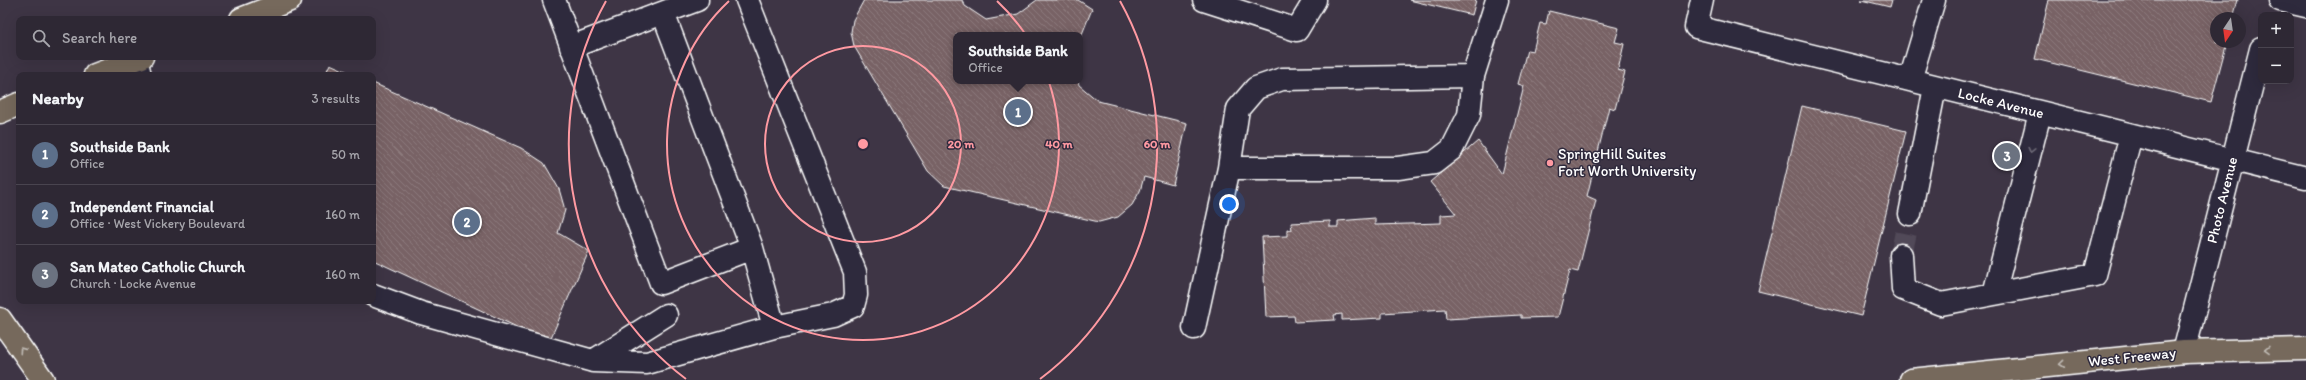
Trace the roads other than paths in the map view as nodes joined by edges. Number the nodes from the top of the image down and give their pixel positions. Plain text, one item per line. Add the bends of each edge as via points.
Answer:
1 (290, 0) edge
2 (554, 0) edge
3 (697, 0) edge
4 (747, 0) edge
5 (1204, 0) edge
6 (1315, 0) edge
7 (1497, 0) edge
8 (1702, 0) edge
9 (1934, 0) edge
10 (2274, 0) edge
11 (2280, 0) edge
12 (2306, 6) edge
13 (2271, 12) edge
14 (663, 13) junction
15 (249, 16) edge
16 (571, 47) junction
17 (2258, 60) edge
18 (139, 64) edge
19 (107, 72) edge
20 (1473, 76) junction
21 (1910, 80) junction
22 (1935, 86) junction
23 (16, 105) edge
24 (0, 112) edge
25 (2040, 112) junction
26 (2131, 135) junction
27 (2232, 160) junction
28 (1229, 168) junction
29 (2306, 178) edge
30 (1910, 214) tunnel mouth
31 (752, 248) junction
32 (1901, 255) tunnel mouth
33 (1994, 294) junction
34 (376, 296) edge
35 (666, 315) dead end
36 (0, 319) edge
37 (774, 327) junction
38 (1194, 328) dead end
39 (2306, 349) edge
40 (2184, 352) junction
41 (593, 361) junction
42 (43, 380) edge
43 (1911, 380) edge

1 - 15 main road
2 - 16 street
3 - 14 street
4 - 37 street via 855,272 856,295 853,306 833,315
5 - 6 street via 1297,30
7 - 20 street
8 - 21 street, Locke Avenue via 1696,27
9 - 21 street
10 - 13 street
11 - 12 street
14 - 16 street
14 - 31 street
16 - 31 street via 661,283
17 - 27 street, Photo Avenue
18 - 19 main road
20 - 28 street via 1469,115 1452,149 1434,163 1398,168
20 - 28 street via 1282,79 1256,88 1238,109
21 - 22 street, Locke Avenue
22 - 25 street, Locke Avenue
22 - 30 street
23 - 24 main road
25 - 26 street, Locke Avenue
25 -> 33 street
26 - 27 street, Locke Avenue
26 - 33 street via 2095,275
27 - 29 street, Locke Avenue
27 - 40 street, Photo Avenue
28 - 38 street
31 - 37 street
32 - 33 street via 1904,289 1940,304
34 - 41 street via 421,313
35 - 41 street
42 -> 36 main road
37 - 41 street via 647,363
39 -> 40 main road, West Freeway
40 -> 43 main road, West Freeway

